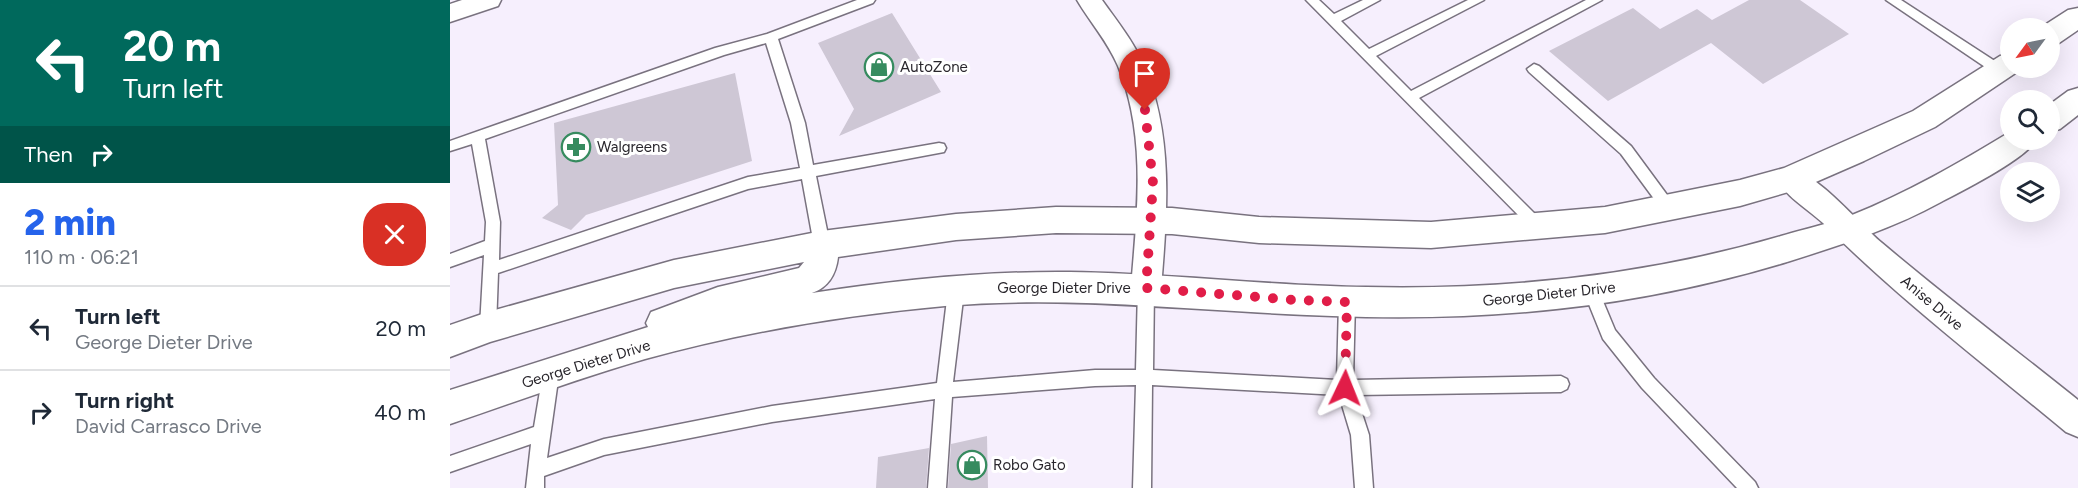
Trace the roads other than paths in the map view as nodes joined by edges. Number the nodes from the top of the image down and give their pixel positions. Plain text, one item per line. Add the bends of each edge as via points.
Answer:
1 (489, 0) edge
2 (869, 0) edge
3 (1089, 0) edge
4 (1312, 0) edge
5 (1374, 0) edge
6 (1478, 0) edge
7 (1596, 0) edge
8 (1892, 0) edge
9 (450, 13) edge
10 (2078, 16) edge
11 (1332, 20) junction
12 (2060, 28) edge
13 (771, 37) junction
14 (1367, 55) junction
15 (2000, 64) edge
16 (1534, 69) dead end
17 (2000, 70) edge
18 (1410, 97) junction
19 (2078, 99) edge
20 (2060, 113) edge
21 (478, 136) junction
22 (450, 146) edge
23 (939, 148) dead end
24 (2005, 150) edge
25 (807, 171) junction
26 (1791, 179) junction
27 (1668, 207) junction
28 (1151, 221) junction
29 (1539, 227) junction
30 (1848, 230) junction
31 (492, 245) junction
32 (822, 245) junction
33 (450, 261) edge
34 (491, 268) junction
35 (1146, 288) junction
36 (956, 291) junction
37 (1592, 292) junction
38 (1347, 302) junction
39 (488, 327) junction
40 (450, 341) edge
41 (598, 357) junction
42 (551, 373) junction
43 (1143, 377) junction
44 (1561, 384) dead end
45 (1345, 388) junction
46 (944, 390) junction
47 (450, 408) edge
48 (2078, 421) edge
49 (542, 432) junction
50 (450, 464) edge
51 (536, 470) junction
52 (535, 488) edge
53 (937, 488) edge
54 (1142, 488) edge
55 (1364, 488) edge
56 (1749, 488) edge

1 - 9 street
2 - 13 lane
3 - 28 street via 1118,40 1145,110 1153,183
4 - 11 lane
5 - 11 lane
6 - 14 lane
7 - 18 lane
8 - 15 lane
10 - 12 main road
11 - 14 lane
13 - 21 lane via 720,51
13 - 25 lane via 798,123
14 - 18 lane
16 - 27 lane via 1626,150
17 - 26 main road via 1924,119
18 - 29 lane
19 - 20 main road
21 - 22 lane
21 - 31 lane via 493,222
23 - 25 lane
24 - 30 main road, George Dieter Drive via 1958,179
25 - 32 lane
25 - 34 lane via 748,183
26 - 27 main road
26 - 30 street, Anise Drive
27 - 29 main road via 1605,220
28 - 29 main road via 1384,235
28 - 32 main road via 1056,220 956,227
28 - 35 street
30 - 37 main road, George Dieter Drive via 1743,262
30 - 48 street, Anise Drive
31 - 33 lane
31 - 34 lane
32 - 39 main road via 674,274
32 - 41 main road via 820,268 810,279 718,302 669,320
34 - 39 lane
35 - 36 main road, George Dieter Drive
35 - 38 main road, George Dieter Drive
35 - 43 lane
36 - 41 main road, George Dieter Drive via 812,308
36 - 46 lane
37 - 38 main road, George Dieter Drive via 1455,302
37 - 56 lane via 1610,334 1641,375
38 - 45 lane
39 - 40 main road
41 - 42 main road, George Dieter Drive
42 - 47 main road, George Dieter Drive
42 - 49 lane
43 - 45 lane
43 - 46 lane
43 - 54 lane
44 - 45 lane
45 - 55 lane via 1360,435
46 - 51 lane via 772,414 604,447
46 - 53 lane
49 - 50 lane
49 - 51 lane
51 - 52 lane

